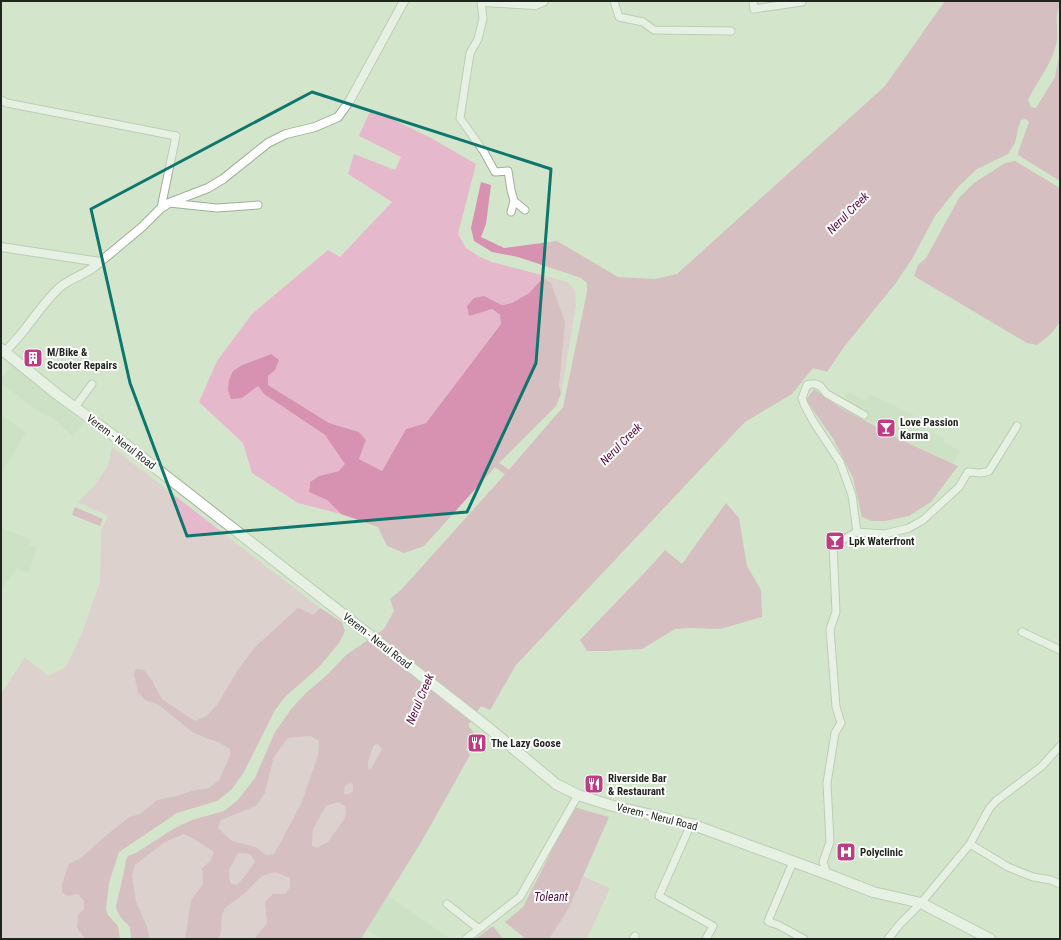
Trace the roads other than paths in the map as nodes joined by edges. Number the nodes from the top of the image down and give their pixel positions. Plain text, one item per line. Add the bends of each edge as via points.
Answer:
1 (404, 1) edge
2 (482, 1) edge
3 (543, 1) edge
4 (614, 1) edge
5 (753, 1) edge
6 (802, 1) edge
7 (731, 31) dead end
8 (1, 100) edge
9 (514, 201) junction
10 (169, 203) junction
11 (258, 204) dead end
12 (161, 208) junction
13 (525, 210) dead end
14 (511, 212) dead end
15 (1, 247) edge
16 (100, 262) junction
17 (2, 353) edge
18 (92, 384) dead end
19 (75, 407) junction
20 (864, 414) dead end
21 (1017, 426) dead end
22 (857, 532) junction
23 (1022, 632) dead end
24 (1060, 650) edge
25 (1060, 746) edge
26 (578, 794) junction
27 (691, 824) junction
28 (970, 844) junction
29 (792, 862) junction
30 (827, 874) junction
31 (1060, 884) edge
32 (921, 903) junction
33 (447, 904) dead end
34 (479, 929) junction
35 (466, 939) edge
36 (706, 939) edge
37 (804, 939) edge
38 (888, 939) edge
39 (990, 939) edge

1 - 10 street via 349,102 338,117 276,139 208,188
2 - 3 main road via 536,4
2 - 9 street via 483,19 478,39 470,53 460,118 495,172 508,171
4 - 7 street via 619,17 644,22 654,30
5 - 6 street via 754,9
8 - 12 street via 176,136
9 - 13 street
9 - 14 street
10 - 11 street via 217,208
10 - 12 street
12 - 16 street
15 - 16 street
16 - 17 street via 60,287
17 - 19 main road, Verem - Nerul Road
18 - 19 street
19 - 26 main road, Verem - Nerul Road via 490,729 556,784
20 - 22 street via 828,394 816,384 807,385 802,395 813,421 840,462 852,495
21 - 22 street via 989,471 982,474 968,472 959,487 923,520 909,528 885,534
22 - 30 street via 833,545 836,612 830,629 836,707 841,723 835,733 827,783 830,842 823,862
23 - 24 street
25 - 28 street via 1042,766 996,801
26 - 27 main road, Verem - Nerul Road via 613,806
26 - 34 street via 520,897
27 - 29 main road, Verem - Nerul Road
27 - 36 street via 659,896 713,926
28 - 31 street via 1008,867
28 - 32 street
29 - 30 main road, Verem - Nerul Road
29 - 37 street via 768,921
30 - 32 main road, Verem - Nerul Road via 873,892
32 - 38 street
32 - 39 main road, Verem - Nerul Road
33 - 34 street
34 - 35 street

